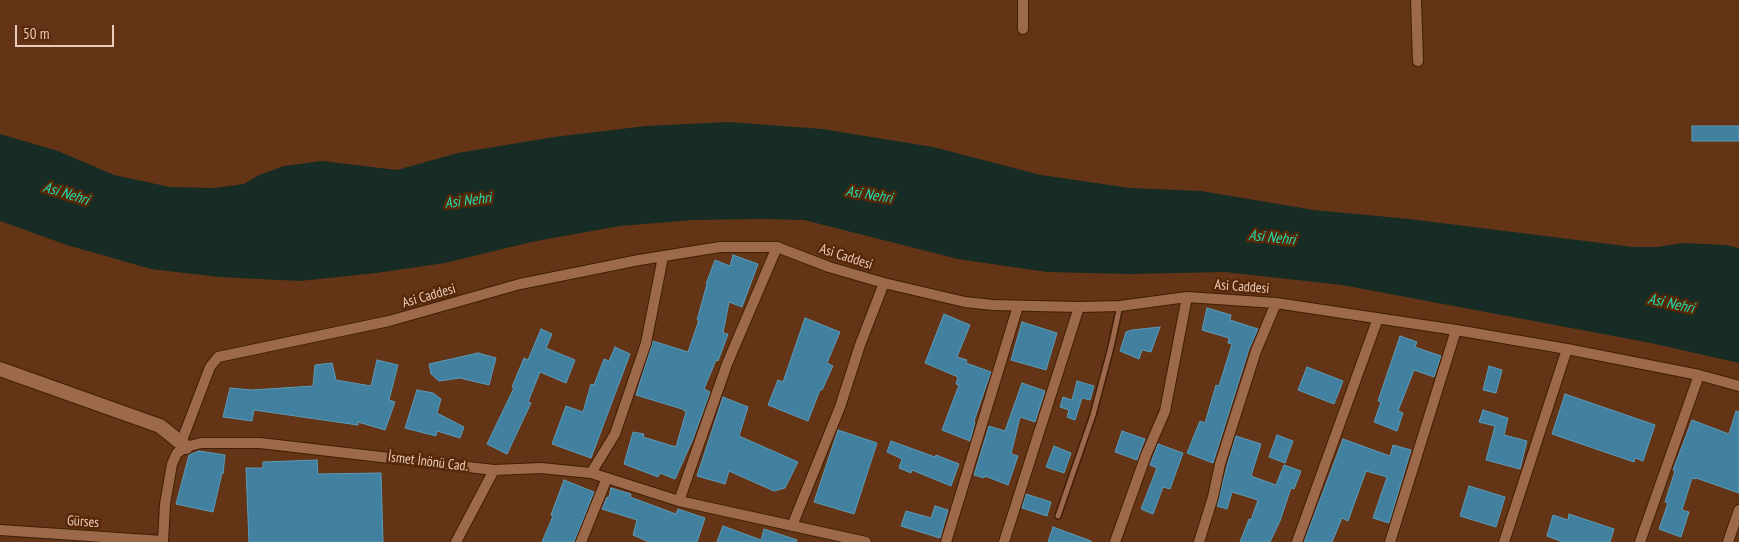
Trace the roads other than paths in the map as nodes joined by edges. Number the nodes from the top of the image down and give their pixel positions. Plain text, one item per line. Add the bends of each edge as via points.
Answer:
1 (1023, 0) edge
2 (1416, 0) edge
3 (1023, 29) dead end
4 (1418, 61) dead end
5 (778, 247) junction
6 (663, 257) junction
7 (884, 283) junction
8 (1188, 297) junction
9 (1276, 303) junction
10 (1018, 306) junction
11 (1120, 306) junction
12 (1080, 307) junction
13 (1378, 318) junction
14 (1456, 330) junction
15 (1567, 349) junction
16 (0, 369) edge
17 (1699, 375) junction
18 (1739, 386) edge
19 (183, 445) junction
20 (494, 470) junction
21 (590, 473) junction
22 (607, 478) junction
23 (679, 501) junction
24 (1739, 510) edge
25 (1058, 516) dead end
26 (792, 526) junction
27 (0, 530) edge
28 (834, 539) edge
29 (163, 541) edge
30 (456, 542) edge
31 (581, 542) edge
32 (866, 542) edge
33 (946, 542) edge
34 (1004, 542) edge
35 (1115, 542) edge
36 (1198, 542) edge
37 (1296, 542) edge
38 (1390, 542) edge
39 (1504, 542) edge
40 (1640, 542) edge
41 (1728, 542) edge

1 - 3 street
2 - 4 street
5 - 6 street, Asi Caddesi via 720,248
5 - 7 street, Asi Caddesi via 829,267
5 - 23 street via 728,364
6 - 19 street, Asi Caddesi via 520,284 389,321 218,357 210,367
6 - 21 street via 646,343 615,434
7 - 10 street, Asi Caddesi via 965,302
7 - 26 street via 840,407
8 - 9 street, Asi Caddesi
8 - 11 street, Asi Caddesi
8 - 35 street via 1165,411
9 - 13 street, Asi Caddesi
9 - 36 street via 1256,351
10 - 12 street, Asi Caddesi
10 - 33 street
11 - 12 street, Asi Caddesi
11 - 25 lane via 1093,415
12 - 34 street
13 - 14 street, Asi Caddesi
13 - 37 street
14 - 15 street, Asi Caddesi
14 - 38 street
15 - 17 street, Asi Caddesi
15 - 39 street
16 - 19 street via 160,426
17 - 18 street, Asi Caddesi
17 - 40 street
19 - 20 street, İsmet İnönü Cad. via 260,443
19 - 29 street via 172,464
20 - 21 street, İsmet İnönü Cad. via 541,468
20 - 30 street
21 - 22 street, İsmet İnönü Cad.
22 - 23 street, İsmet İnönü Cad.
22 - 31 street
23 - 26 street, İsmet İnönü Cad.
24 - 41 street
26 - 28 street, İsmet İnönü Cad.
27 - 29 street, Gürses
28 - 32 street, İsmet İnönü Cad.

